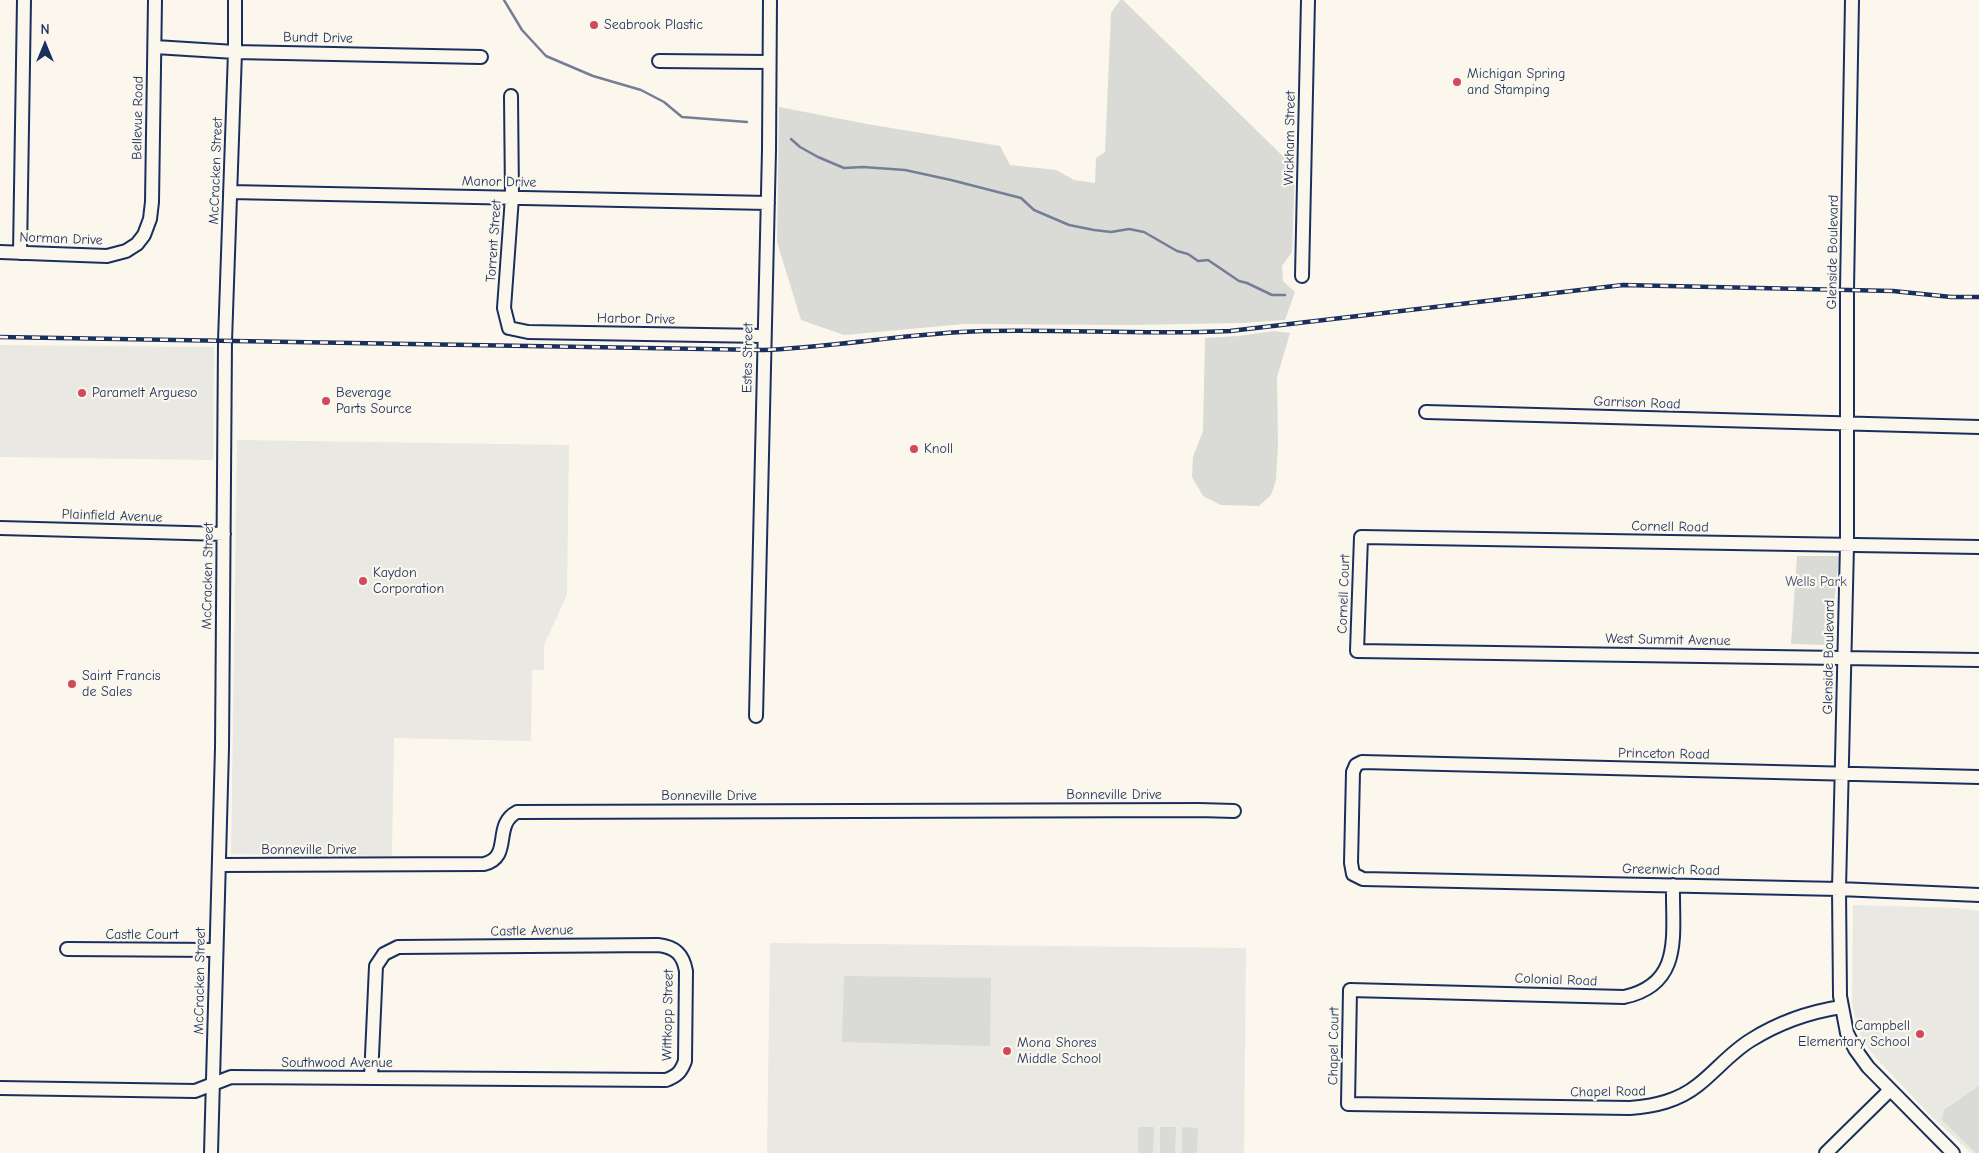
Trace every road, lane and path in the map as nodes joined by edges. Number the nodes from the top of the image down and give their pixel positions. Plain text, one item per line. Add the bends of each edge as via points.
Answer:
1 (24, 0) edge
2 (155, 0) edge
3 (235, 0) edge
4 (770, 0) edge
5 (1308, 0) edge
6 (1852, 0) edge
7 (155, 48) junction
8 (235, 52) junction
9 (481, 57) dead end
10 (659, 61) dead end
11 (768, 62) junction
12 (511, 96) dead end
13 (230, 192) junction
14 (512, 197) junction
15 (768, 203) junction
16 (144, 235) joint
17 (0, 252) edge
18 (20, 253) junction
19 (1302, 276) dead end
20 (509, 328) joint
21 (764, 336) junction
22 (1426, 412) dead end
23 (1848, 424) junction
24 (1979, 427) edge
25 (0, 528) edge
26 (224, 534) junction
27 (1361, 537) joint
28 (1847, 545) junction
29 (1979, 547) edge
30 (1358, 651) joint
31 (1844, 658) junction
32 (1979, 660) edge
33 (756, 716) dead end
34 (1842, 773) junction
35 (1979, 777) edge
36 (1234, 812) dead end
37 (219, 865) junction
38 (1363, 879) joint
39 (1673, 885) junction
40 (1839, 889) junction
41 (1979, 895) edge
42 (67, 949) dead end
43 (216, 950) junction
44 (679, 953) joint
45 (1350, 990) joint
46 (1841, 1007) junction
47 (676, 1076) joint
48 (372, 1078) junction
49 (213, 1084) junction
50 (0, 1088) edge
51 (1890, 1090) junction
52 (1348, 1104) joint
53 (211, 1153) edge
54 (1826, 1153) edge
55 (1953, 1153) edge

1 - 18 street
2 - 7 street, Bellevue Road
3 - 8 street, McCracken Street
4 - 11 street, Estes Street
5 - 19 street, Wickham Street
6 - 23 street, Glenside Boulevard
7 - 8 street, Bundt Drive
7 - 16 street, Bellevue Road via 152,202
8 - 9 street, Bundt Drive
8 - 13 street, McCracken Street
10 - 11 street
11 - 15 street, Estes Street
12 - 14 street, Torrent Street
13 - 14 street, Manor Drive
13 - 26 street, McCracken Street
14 - 15 street, Manor Drive
14 - 20 street, Torrent Street via 504,308
15 - 21 street, Estes Street
16 - 18 street, Norman Drive via 126,251 107,256
17 - 18 street, Norman Drive
20 - 21 street, Harbor Drive via 528,332
21 - 33 street, Estes Street
22 - 23 street, Garrison Road
23 - 24 street, Garrison Road
23 - 28 street, Glenside Boulevard
25 - 26 street, Plainfield Avenue
26 - 37 street, McCracken Street
27 - 28 street, Cornell Road
27 - 30 street, Cornell Court
28 - 29 street, Cornell Road
28 - 31 street, Glenside Boulevard
30 - 31 street, West Summit Avenue
31 - 32 street, West Summit Avenue
31 - 34 street, Glenside Boulevard
34 - 35 street, Princeton Road
34 - 38 street, Princeton Road via 1359,763 1353,772 1351,869 1356,877
34 - 40 street, Glenside Boulevard
36 - 37 street, Bonneville Drive via 517,812 504,824 499,855 494,862 484,864
37 - 43 street, McCracken Street
38 - 39 street, Greenwich Road
39 - 40 street, Greenwich Road
39 - 45 street, Colonial Road via 1668,965 1657,982 1636,994 1624,997
40 - 41 street, Greenwich Road
40 - 46 street, Glenside Boulevard
42 - 43 street, Castle Court
43 - 49 street, McCracken Street
44 - 47 street, Wittkopp Street via 686,971 685,1061
44 - 48 street, Castle Avenue via 665,946 649,945 398,947 384,954 376,966
45 - 52 street, Chapel Court
46 - 51 street, Glenside Boulevard via 1847,1033 1855,1049
46 - 52 street, Chapel Road via 1797,1018 1750,1040 1698,1086 1651,1107
47 - 48 street, Southwood Avenue via 666,1080
48 - 49 street, Southwood Avenue via 231,1078
49 - 50 street, Southwood Avenue via 195,1091
49 - 53 street, McCracken Street
51 - 54 street
51 - 55 street, Glenside Boulevard

